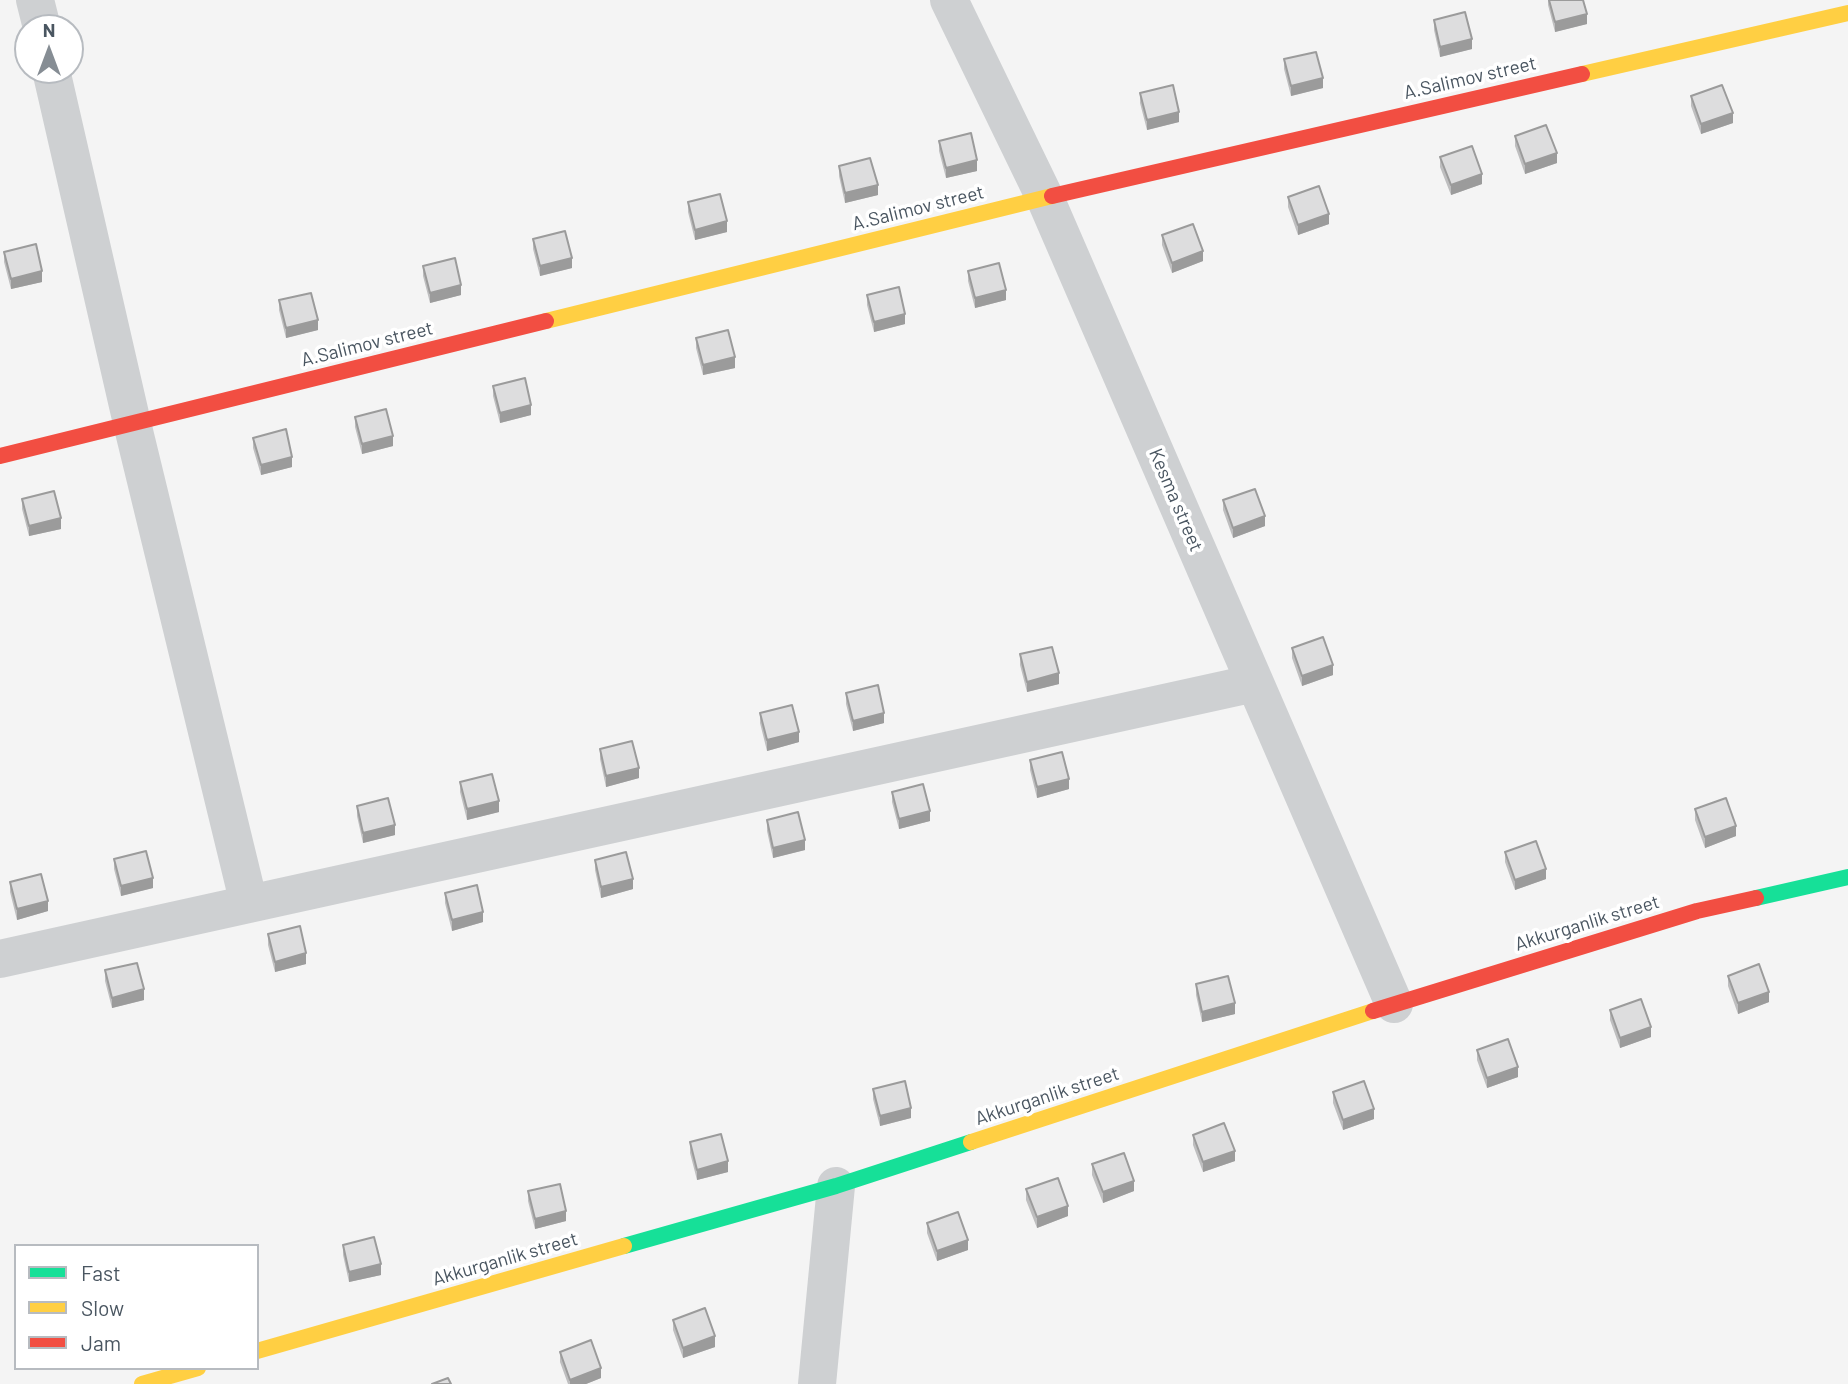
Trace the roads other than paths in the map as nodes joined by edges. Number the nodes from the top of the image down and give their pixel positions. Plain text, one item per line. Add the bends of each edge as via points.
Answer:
1 (949, 0) edge
2 (1848, 13) edge
3 (54, 84) edge
4 (1045, 198) junction
5 (132, 424) junction
6 (0, 456) edge
7 (1255, 683) junction
8 (1848, 877) edge
9 (249, 904) junction
10 (0, 960) edge
11 (1394, 1004) junction
12 (836, 1186) junction
13 (259, 1350) edge
14 (191, 1370) edge
15 (142, 1384) edge
16 (817, 1384) edge

1 - 4 street, Kesma street
2 - 4 street, A.Salimov street
3 - 5 street
4 - 5 street, A.Salimov street
4 - 7 street, Kesma street
5 - 6 street, A.Salimov street
5 - 9 street
7 - 9 street
7 - 11 street, Kesma street
8 - 11 street, Akkurganlik street via 1697,911
9 - 10 street
11 - 12 street, Akkurganlik street
12 - 13 street, Akkurganlik street
12 - 16 street
14 - 15 street

